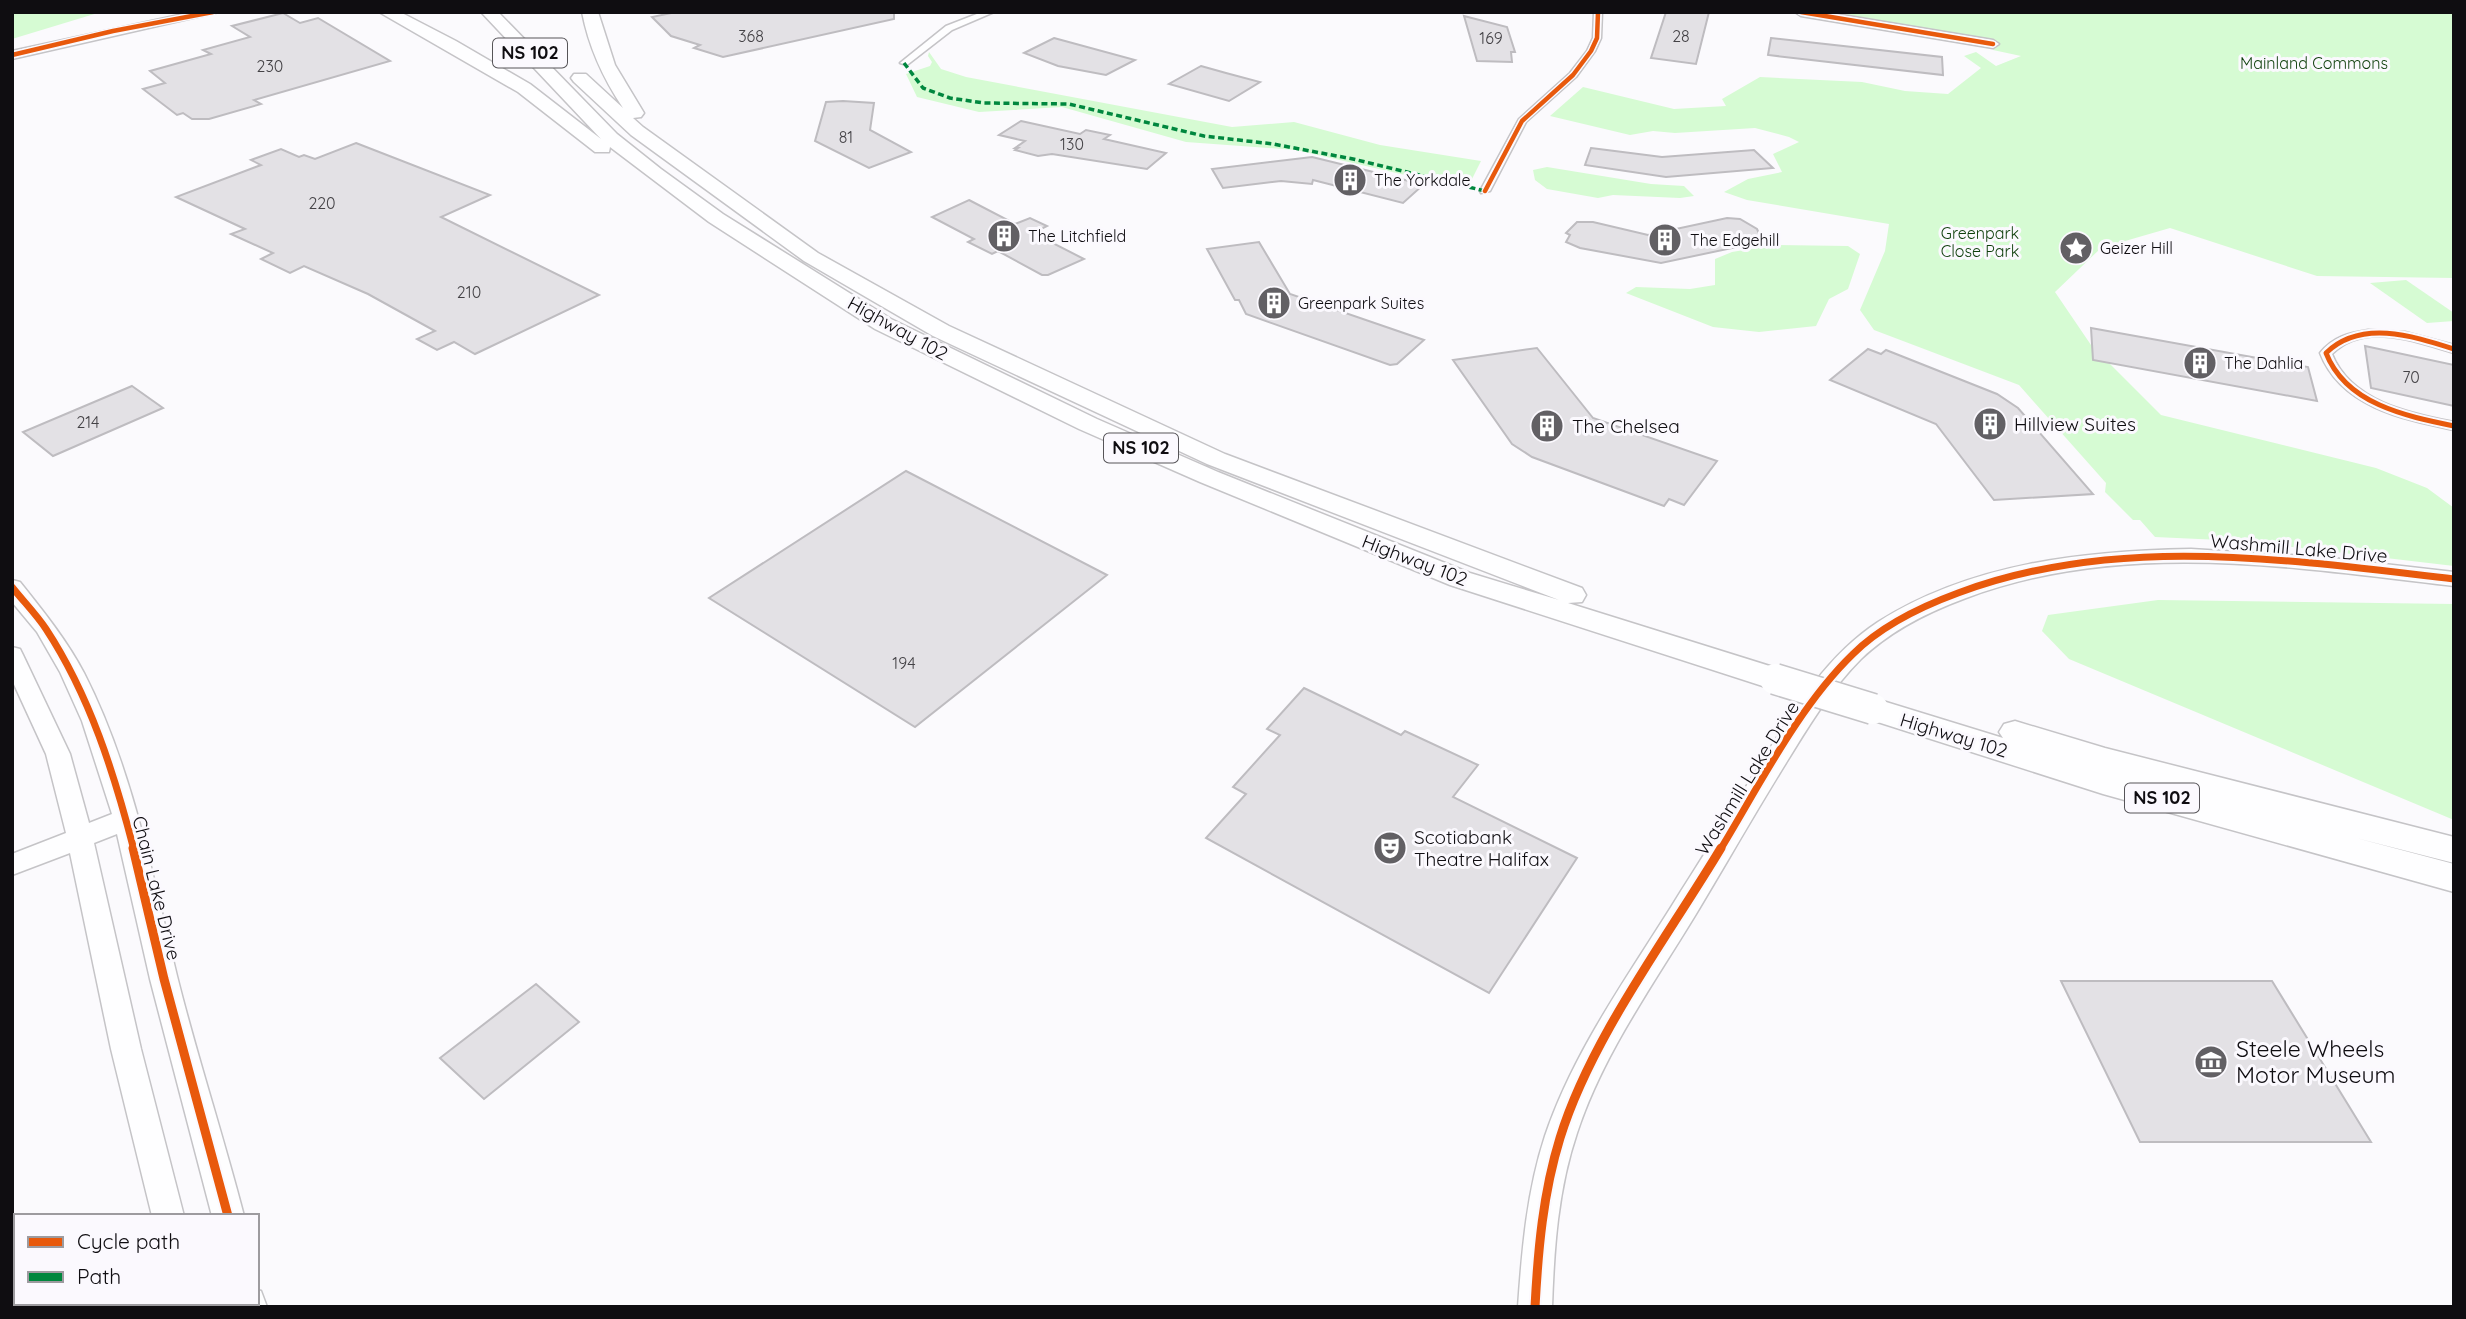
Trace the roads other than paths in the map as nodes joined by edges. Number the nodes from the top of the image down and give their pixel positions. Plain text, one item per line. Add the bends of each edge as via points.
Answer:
1 (163, 12) edge
2 (213, 12) edge
3 (387, 12) edge
4 (489, 12) edge
5 (511, 12) edge
6 (590, 12) edge
7 (990, 12) edge
8 (1598, 12) edge
9 (1801, 12) edge
10 (529, 29) dead end
11 (1993, 44) dead end
12 (12, 48) edge
13 (12, 55) edge
14 (904, 63) dead end
15 (566, 64) dead end
16 (1485, 191) dead end
17 (811, 257) junction
18 (884, 324) junction
19 (2454, 349) edge
20 (2454, 426) edge
21 (2454, 579) edge
22 (12, 586) edge
23 (12, 655) edge
24 (1781, 671) junction
25 (1877, 701) junction
26 (124, 820) junction
27 (80, 838) junction
28 (2454, 850) edge
29 (12, 865) edge
30 (2454, 878) edge
31 (167, 1214) edge
32 (227, 1214) edge
33 (1535, 1307) edge

1 - 12 street
2 - 13 street
3 - 18 highway via 524,88 689,212
4 - 18 highway, Highway 102 / NS 102 via 611,138 654,173 716,218
5 - 10 highway, NS 102
6 - 17 highway via 594,37 613,80 641,123
7 - 14 street via 949,29
8 - 16 street via 1597,38 1591,51 1573,75 1522,121
9 - 11 street
15 - 17 highway, Highway 102 / NS 102 via 637,131
17 - 24 highway, Highway 102 / NS 102 via 941,331 1216,458
18 - 24 highway, Highway 102 / NS 102 via 1100,430 1460,579
19 - 20 street via 2374,333 2349,335 2333,342 2326,353 2328,366 2341,382 2363,397 2392,410
21 - 33 street, Washmill Lake Drive via 2246,557 2155,554 2105,558 2043,567 1960,590 1878,634 1846,661 1795,729 1601,1044 1568,1114 1546,1188
22 - 26 street, Chain Lake Drive via 65,659 102,743
23 - 27 street via 58,754
24 - 25 highway, Highway 102 / NS 102, bridge
25 - 28 highway, Highway 102 / NS 102
25 - 30 highway, Highway 102 / NS 102 via 2103,782
26 - 27 street
26 - 32 street, Chain Lake Drive
27 - 29 street
27 - 31 street

